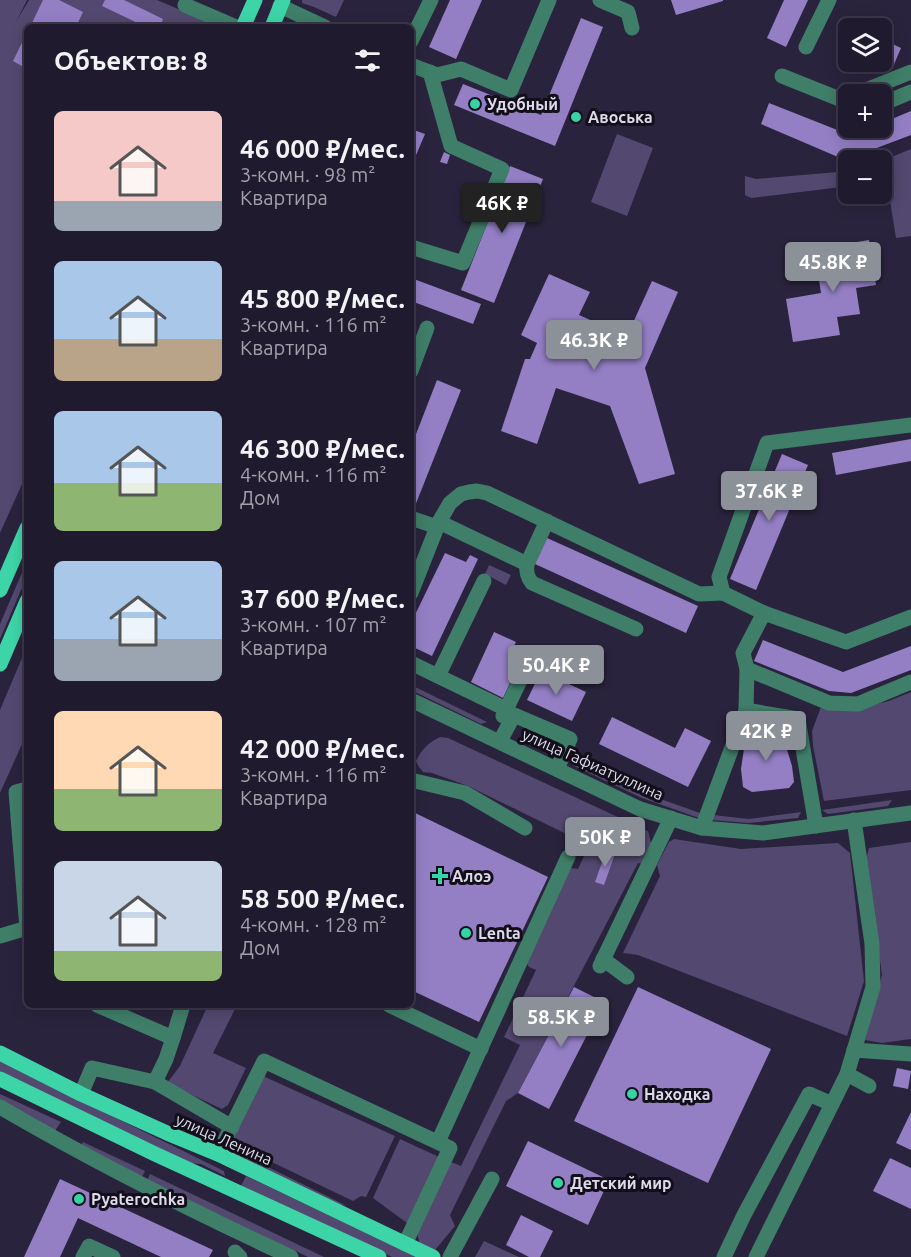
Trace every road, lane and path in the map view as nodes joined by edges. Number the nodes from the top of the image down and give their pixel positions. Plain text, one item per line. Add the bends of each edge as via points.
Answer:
1 (255, 0) edge
2 (431, 0) edge
3 (549, 0) edge
4 (600, 0) edge
5 (829, 0) edge
6 (282, 3) edge
7 (185, 5) dead end
8 (229, 24) edge
9 (244, 24) edge
10 (273, 24) edge
11 (320, 24) edge
12 (632, 28) dead end
13 (414, 35) edge
14 (806, 47) dead end
15 (414, 66) edge
16 (430, 72) junction
17 (911, 72) edge
18 (782, 76) dead end
19 (884, 84) edge
20 (911, 92) edge
21 (838, 96) edge
22 (892, 100) edge
23 (414, 248) edge
24 (427, 328) dead end
25 (414, 362) edge
26 (911, 425) edge
27 (414, 519) edge
28 (547, 521) junction
29 (438, 525) junction
30 (24, 535) edge
31 (527, 564) junction
32 (484, 581) dead end
33 (414, 585) edge
34 (0, 590) edge
35 (723, 593) junction
36 (24, 609) edge
37 (764, 613) junction
38 (911, 617) edge
39 (636, 629) dead end
40 (0, 664) edge
41 (414, 664) edge
42 (526, 668) dead end
43 (747, 669) junction
44 (438, 676) junction
45 (911, 682) edge
46 (414, 701) edge
47 (506, 709) junction
48 (746, 710) junction
49 (496, 740) junction
50 (556, 768) junction
51 (414, 781) edge
52 (24, 790) edge
53 (911, 813) edge
54 (671, 818) junction
55 (854, 820) junction
56 (816, 826) junction
57 (525, 828) dead end
58 (702, 828) junction
59 (568, 856) dead end
60 (24, 892) edge
61 (24, 930) edge
62 (0, 936) edge
63 (627, 977) dead end
64 (104, 1008) edge
65 (182, 1008) edge
66 (395, 1008) edge
67 (173, 1038) junction
68 (481, 1049) junction
69 (854, 1050) junction
70 (0, 1053) edge
71 (911, 1054) edge
72 (847, 1074) junction
73 (0, 1079) edge
74 (155, 1082) junction
75 (869, 1086) dead end
76 (81, 1094) junction
77 (832, 1104) junction
78 (0, 1107) edge
79 (232, 1127) junction
80 (438, 1142) junction
81 (218, 1154) junction
82 (241, 1165) junction
83 (492, 1179) dead end
84 (230, 1187) junction
85 (405, 1244) junction
86 (83, 1257) edge
87 (113, 1257) edge
88 (291, 1257) edge
89 (378, 1257) edge
90 (433, 1257) edge
91 (450, 1257) edge
92 (724, 1257) edge
93 (756, 1257) edge

1 - 9 main road
2 - 13 street
3 - 16 street via 511,90 461,69 437,75
4 - 12 street via 628,12
5 - 14 street
6 - 10 main road
6 - 11 street
7 - 8 street
15 - 16 street
16 - 23 street via 451,146 502,169 463,263
17 - 19 street
18 - 21 street
20 - 22 street
24 - 25 street
26 - 35 street via 767,443 719,577
27 - 29 street
28 - 29 street via 477,491 453,499
28 - 31 street
28 - 35 street via 699,594
29 - 31 street
29 - 33 street
30 - 34 main road
31 - 39 street via 532,582
32 - 44 street
35 - 37 street
36 - 40 main road
37 - 38 street via 846,642
37 - 43 street via 743,653
41 - 44 street
42 - 47 street
43 - 45 street via 829,703 858,704
43 - 48 street
44 - 47 street
46 - 49 street, улица Гафиатуллина
47 - 49 street
48 - 56 street via 798,719
48 - 58 street
49 - 50 street, улица Гафиатуллина
49 - 50 street via 514,715 570,739
50 - 54 street, улица Гафиатуллина via 640,809
51 - 57 street via 465,793
52 - 60 street via 16,792
53 - 55 street, улица Гафиатуллина
54 - 58 street, улица Гафиатуллина
54 - 63 street via 601,963
55 - 56 street, улица Гафиатуллина
55 - 69 street via 872,944 873,987
56 - 58 street, улица Гафиатуллина via 763,833
59 - 68 street
61 - 62 street
64 - 67 street
65 - 67 street
66 - 68 street
67 - 74 street
68 - 80 street
69 - 71 street
69 - 72 street
70 - 76 main road, улица Ленина
72 - 75 street
72 - 77 street
73 - 84 main road
74 - 76 street via 92,1068
74 - 79 street
76 - 81 main road, улица Ленина
77 - 92 street via 809,1094
77 - 93 street
78 - 88 street via 61,1143
79 - 80 street via 264,1061
79 - 81 street
80 - 85 street via 450,1148
81 - 82 main road, улица Ленина
82 - 84 main road
82 - 85 main road, улица Ленина
83 - 91 street
84 - 89 main road
85 - 90 main road, улица Ленина
86 - 87 street via 89,1246

